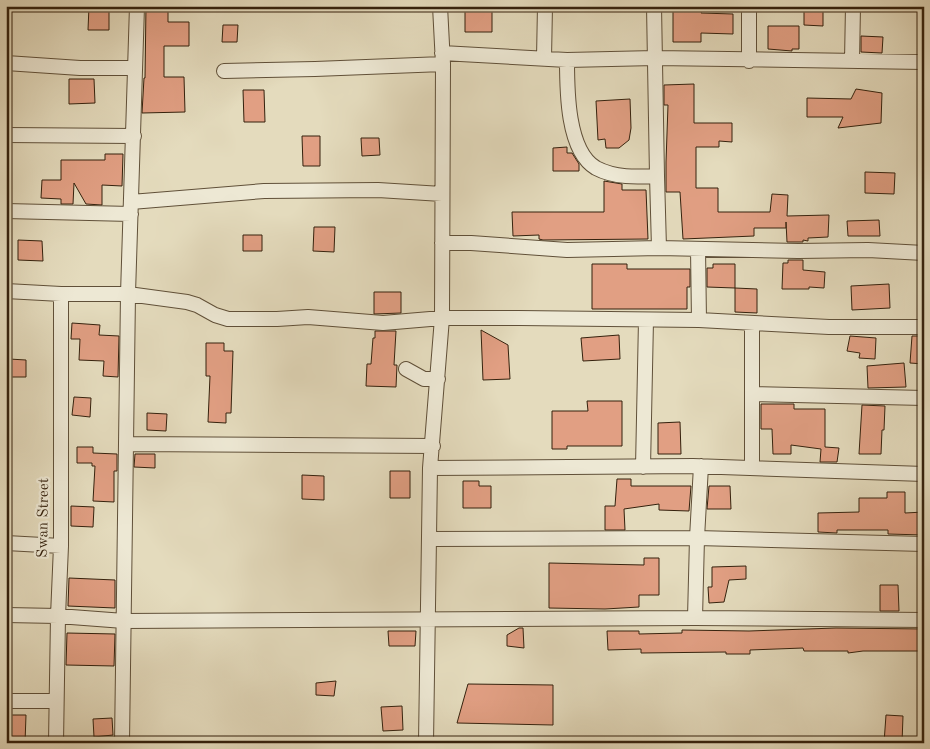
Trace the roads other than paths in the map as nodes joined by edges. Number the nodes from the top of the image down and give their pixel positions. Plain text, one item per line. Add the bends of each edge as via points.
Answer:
1 (137, 6) edge
2 (440, 6) edge
3 (545, 6) edge
4 (654, 6) edge
5 (750, 6) edge
6 (853, 6) edge
7 (443, 58) junction
8 (544, 58) junction
9 (655, 58) junction
10 (567, 60) junction
11 (749, 60) junction
12 (852, 61) junction
13 (924, 62) edge
14 (6, 63) edge
15 (134, 68) junction
16 (224, 71) dead end
17 (6, 135) edge
18 (134, 136) junction
19 (656, 176) junction
20 (442, 194) junction
21 (131, 208) junction
22 (6, 210) edge
23 (442, 243) junction
24 (659, 248) junction
25 (698, 249) junction
26 (924, 253) edge
27 (6, 291) edge
28 (61, 294) junction
29 (128, 294) junction
30 (442, 318) junction
31 (646, 320) junction
32 (699, 320) junction
33 (752, 324) junction
34 (924, 327) edge
35 (406, 369) dead end
36 (438, 379) junction
37 (752, 394) junction
38 (924, 398) edge
39 (126, 444) junction
40 (433, 446) junction
41 (702, 466) junction
42 (643, 467) junction
43 (430, 468) junction
44 (752, 468) junction
45 (924, 474) edge
46 (697, 538) junction
47 (430, 539) junction
48 (6, 543) edge
49 (924, 544) edge
50 (61, 546) junction
51 (6, 615) edge
52 (58, 616) junction
53 (695, 618) junction
54 (428, 619) junction
55 (924, 620) edge
56 (124, 621) junction
57 (56, 701) junction
58 (6, 702) edge
59 (56, 743) edge
60 (122, 743) edge
61 (426, 743) edge

1 - 15 street
2 - 7 street
3 - 8 street
4 - 9 street
5 - 11 street
6 - 12 street
7 - 8 street
7 - 16 street via 305,70
7 - 20 street
8 - 10 street
9 - 10 street
9 - 11 street
9 - 19 street
10 - 19 street via 568,105 584,157 595,167 612,173 634,178
11 - 12 street
12 - 13 street
14 - 15 street
15 - 18 street
17 - 18 street
18 - 21 street
19 - 24 street
20 - 21 street via 378,190 264,191
20 - 23 street
21 - 22 street
21 - 29 street
23 - 24 street via 567,250
23 - 30 street
24 - 25 street
25 - 26 street
25 - 32 street
27 - 28 street
28 - 29 street
28 - 50 street, Swan Street
29 - 30 street via 187,302 228,319 308,317 383,323
29 - 39 street
30 - 31 street
30 - 36 street
31 - 32 street
31 - 42 street
32 - 33 street
33 - 34 street
33 - 37 street
35 - 36 street via 424,379
36 - 40 street
37 - 38 street
37 - 44 street
39 - 40 street
39 - 56 street
40 - 43 street
41 - 42 street
41 - 44 street
41 - 46 street
42 - 43 street
43 - 47 street
44 - 45 street
46 - 47 street
46 - 49 street
46 - 53 street
47 - 54 street
48 - 50 street
50 - 52 street, Swan Street
51 - 52 street
52 - 56 street
52 - 57 street, Swan Street
53 - 54 street
53 - 55 street
54 - 56 street
54 - 61 street
56 - 60 street
57 - 58 street
57 - 59 street, Swan Street

